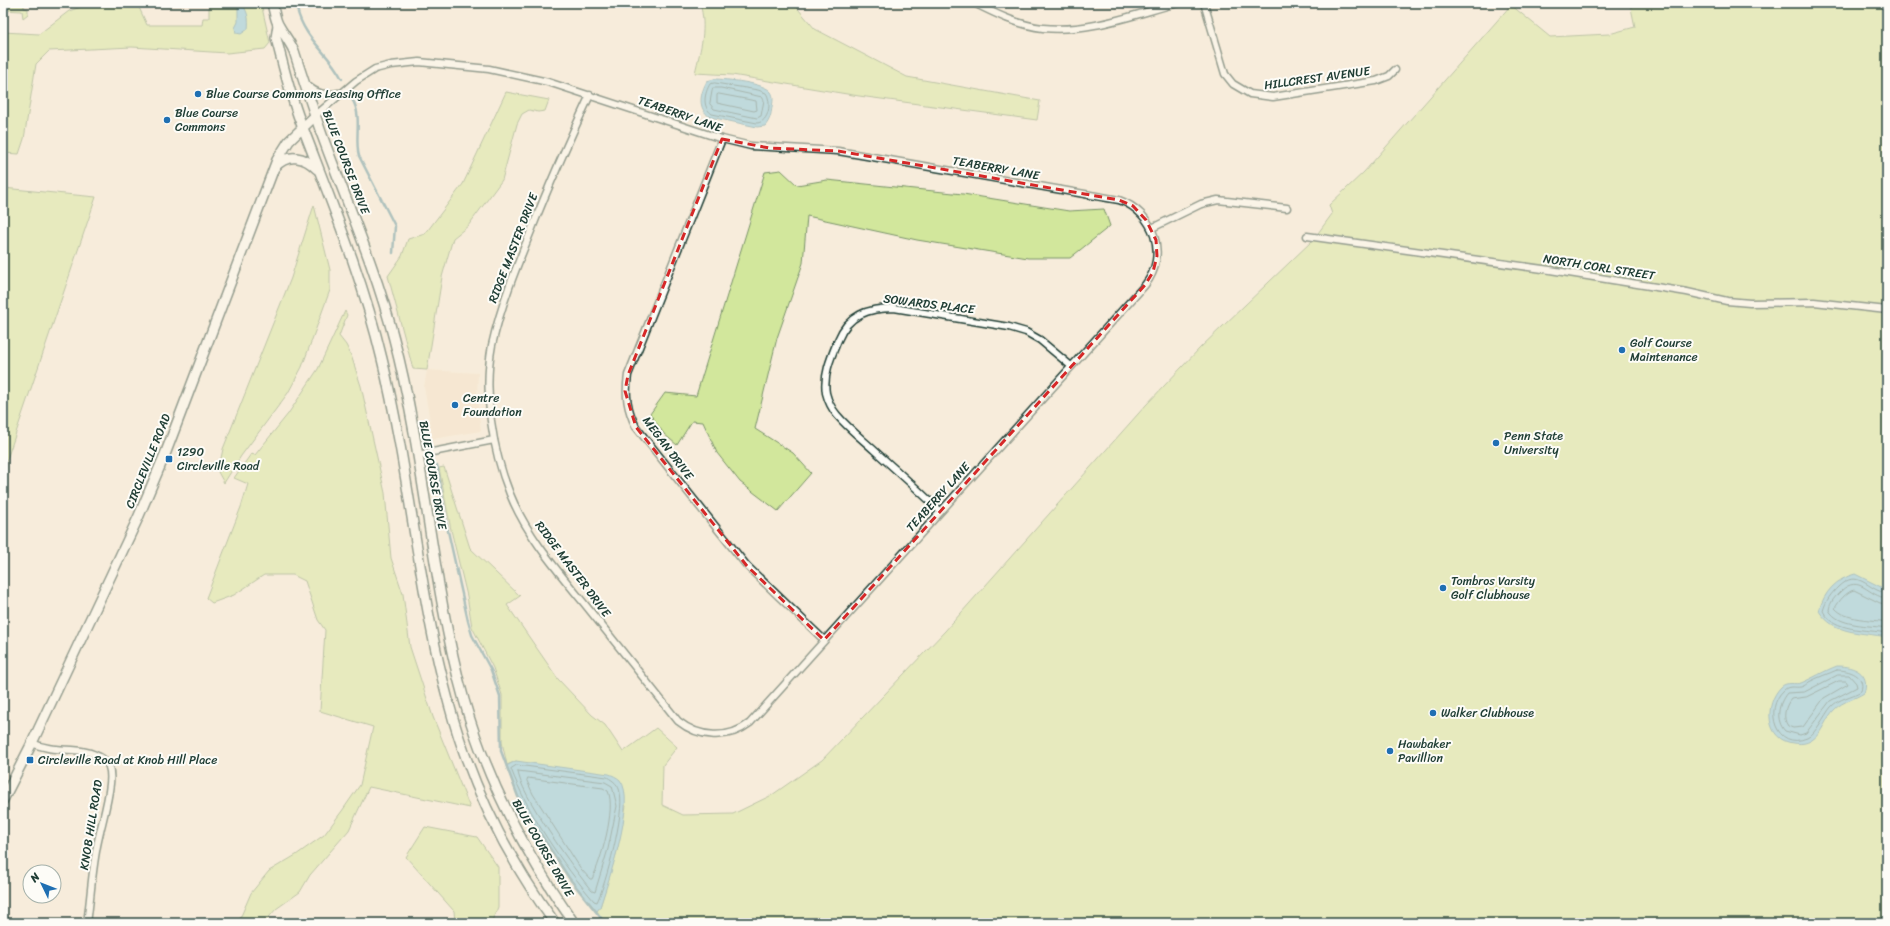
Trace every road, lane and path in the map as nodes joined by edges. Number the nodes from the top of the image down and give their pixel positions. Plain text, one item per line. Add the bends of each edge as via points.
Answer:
1 (272, 3) edge
2 (974, 3) edge
3 (1178, 3) edge
4 (1204, 3) edge
5 (278, 25) junction
6 (1395, 70) dead end
7 (304, 83) junction
8 (343, 92) junction
9 (590, 95) junction
10 (316, 115) junction
11 (302, 127) junction
12 (722, 139) junction
13 (272, 171) junction
14 (320, 172) junction
15 (1287, 208) dead end
16 (1152, 228) junction
17 (1307, 236) dead end
18 (1887, 310) edge
19 (1071, 366) junction
20 (494, 440) junction
21 (417, 456) junction
22 (940, 511) junction
23 (824, 640) junction
24 (32, 743) junction
25 (3, 800) edge
26 (87, 923) edge
27 (555, 923) edge
28 (574, 923) edge

1 - 5 main road, BLUE COURSE DRIVE
2 - 3 street via 1020,23 1043,28 1071,28 1095,24
4 - 6 street, HILLCREST AVENUE via 1225,74 1233,84 1250,94 1273,97 1376,81
5 - 7 main road, BLUE COURSE DRIVE via 292,46
5 - 11 main road, BLUE COURSE DRIVE via 276,38
7 - 8 street via 320,94
7 - 10 main road, BLUE COURSE DRIVE
8 - 9 street, TEABERRY LANE via 376,70 409,62 489,69 548,82
8 - 10 street, TEABERRY LANE
9 - 12 street, TEABERRY LANE
9 - 20 street, RIDGE MASTER DRIVE via 547,191 500,313 489,370 489,401
10 - 11 main road, CIRCLEVILLE ROAD
10 - 21 main road, BLUE COURSE DRIVE via 382,296 400,365
11 - 13 main road, CIRCLEVILLE ROAD via 282,149
11 - 14 main road, BLUE COURSE DRIVE
12 - 16 street, TEABERRY LANE via 770,148 838,151 1119,200 1136,209
12 - 23 street, MEGAN DRIVE via 628,375 625,391 627,403 636,427 747,566
13 - 14 main road via 283,161 293,157 307,160
13 - 24 main road, CIRCLEVILLE ROAD via 166,452 138,518
14 - 27 main road, BLUE COURSE DRIVE via 359,276 382,358 435,643 457,732 495,824 522,873
15 - 16 street via 1218,200 1201,204
16 - 19 street, TEABERRY LANE via 1157,256 1149,280
17 - 18 street, NORTH CORL STREET via 1550,270 1727,301 1814,302
19 - 22 street, TEABERRY LANE
19 - 22 street, SOWARDS PLACE via 1040,340 1026,332 980,322 882,308 862,314 845,327 830,360 826,377 826,395 830,405 845,424
20 - 21 street
20 - 23 street, RIDGE MASTER DRIVE via 510,495 543,551 678,721 692,730 714,736 745,727
21 - 28 main road, BLUE COURSE DRIVE via 455,665 477,739 498,792 523,843
22 - 23 street, TEABERRY LANE
24 - 25 main road, CIRCLEVILLE ROAD
24 - 26 street, KNOB HILL ROAD via 51,750 90,752 102,758 109,766 110,784 97,847

